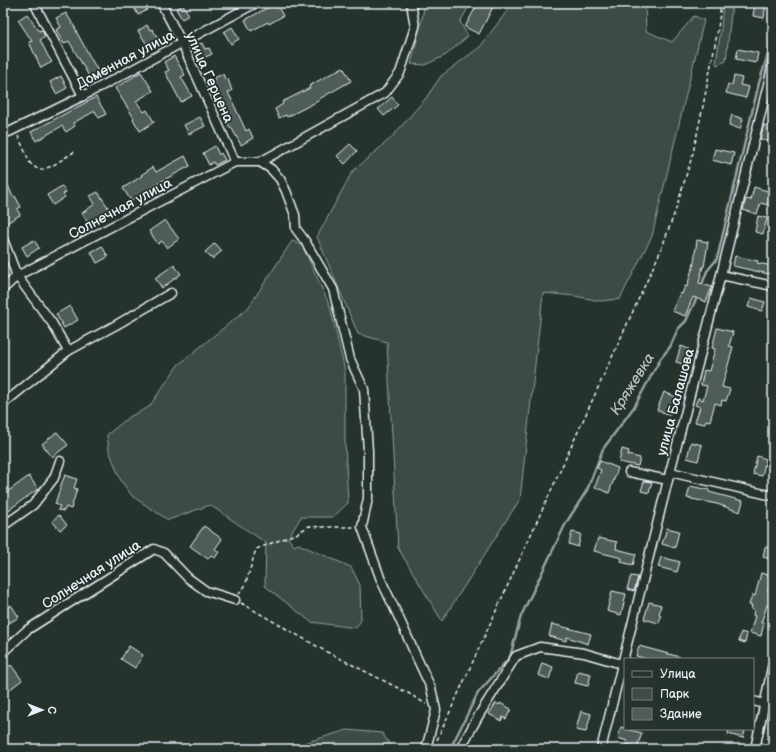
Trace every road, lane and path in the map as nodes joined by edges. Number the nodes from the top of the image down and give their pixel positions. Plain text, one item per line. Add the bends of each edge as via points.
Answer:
1 (34, 3) edge
2 (161, 3) edge
3 (256, 3) edge
4 (411, 3) edge
5 (721, 3) edge
6 (182, 43) junction
7 (773, 62) edge
8 (771, 80) edge
9 (83, 96) junction
10 (15, 129) junction
11 (3, 134) edge
12 (74, 152) dead end
13 (234, 162) junction
14 (260, 162) junction
15 (3, 239) edge
16 (721, 275) junction
17 (17, 276) junction
18 (773, 286) edge
19 (3, 289) edge
20 (171, 293) dead end
21 (68, 350) junction
22 (3, 404) edge
23 (60, 461) dead end
24 (629, 472) dead end
25 (669, 476) junction
26 (773, 496) edge
27 (3, 526) edge
28 (362, 527) junction
29 (235, 600) junction
30 (3, 652) edge
31 (625, 658) edge
32 (773, 663) edge
33 (624, 664) edge
34 (754, 701) edge
35 (769, 705) edge
36 (436, 710) junction
37 (436, 742) dead end
38 (426, 749) edge
39 (460, 749) edge
40 (602, 749) edge
41 (755, 749) edge

1 - 9 street
2 - 6 street, улица Герцена
3 - 6 street, Доменная улица
4 - 14 street via 415,27 400,73 385,93
5 - 37 path via 693,153 661,250
6 - 9 street, Доменная улица
6 - 13 street, улица Герцена
7 - 8 street, улица Балашова
8 - 16 street, улица Балашова
9 - 10 street, Доменная улица
10 - 11 street, Доменная улица
10 - 12 path via 30,163 41,170
13 - 14 street
13 - 17 street, Солнечная улица
14 - 28 street via 280,179 294,215 296,229 333,288 350,359 364,389 368,498
15 - 17 street
16 - 18 street
16 - 25 street, улица Балашова
17 - 19 street, Солнечная улица
17 - 21 street via 52,323
20 - 21 street
21 - 22 street
23 - 27 street via 54,478 34,505
24 - 25 street
25 - 26 street
25 - 31 street, улица Балашова
28 - 29 path via 309,526 296,534 256,549 245,586
28 - 36 street via 381,580 431,688
29 - 30 street, Солнечная улица via 206,590 188,578 164,553 154,549 27,630
29 - 36 path
32 - 35 street
33 - 39 street via 540,647 516,656
33 - 40 street, улица Балашова
34 - 35 street
35 - 41 street
36 - 38 street

